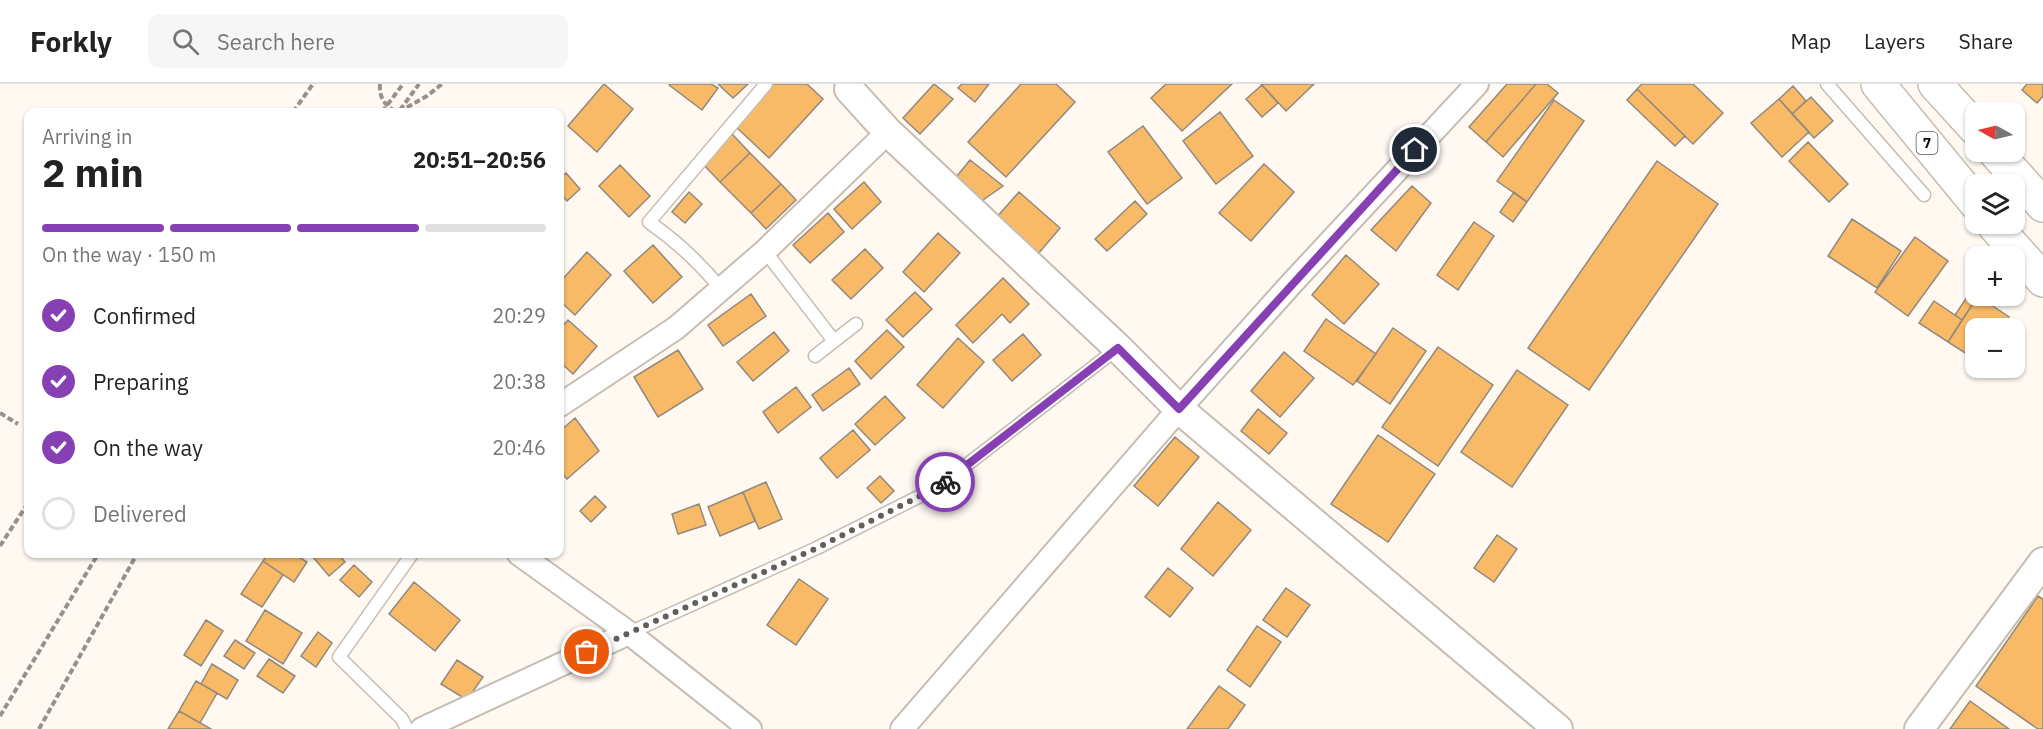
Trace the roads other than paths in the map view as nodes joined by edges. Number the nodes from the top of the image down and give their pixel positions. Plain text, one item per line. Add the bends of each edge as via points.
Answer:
1 (766, 84) edge
2 (1477, 84) edge
3 (1827, 84) edge
4 (1878, 84) edge
5 (1935, 84) edge
6 (849, 86) edge
7 (1965, 117) edge
8 (888, 132) junction
9 (2004, 162) edge
10 (1965, 190) edge
11 (1924, 195) dead end
12 (2043, 205) edge
13 (2002, 234) edge
14 (765, 251) junction
15 (2043, 280) edge
16 (721, 289) junction
17 (856, 324) dead end
18 (834, 341) junction
19 (1118, 348) junction
20 (815, 356) dead end
21 (564, 402) edge
22 (1179, 409) junction
23 (409, 558) edge
24 (525, 558) edge
25 (2043, 562) edge
26 (629, 633) junction
27 (407, 729) edge
28 (422, 729) edge
29 (750, 729) edge
30 (902, 729) edge
31 (1558, 729) edge
32 (1919, 729) edge

1 - 16 lane via 649,222 703,267
2 - 22 street
3 - 11 lane
4 - 10 main road, 7
5 - 7 main road
6 - 8 street
8 - 14 street
8 - 19 street
9 - 12 main road
13 - 15 main road
14 - 16 street
14 - 18 lane
16 - 21 street via 676,328
17 - 18 lane
18 - 20 lane
19 - 22 street
19 - 26 lane via 938,487 817,548
22 - 30 street
22 - 31 street
23 - 27 lane via 339,657 402,718
24 - 26 street
25 - 32 street
26 - 28 street
26 - 29 street

